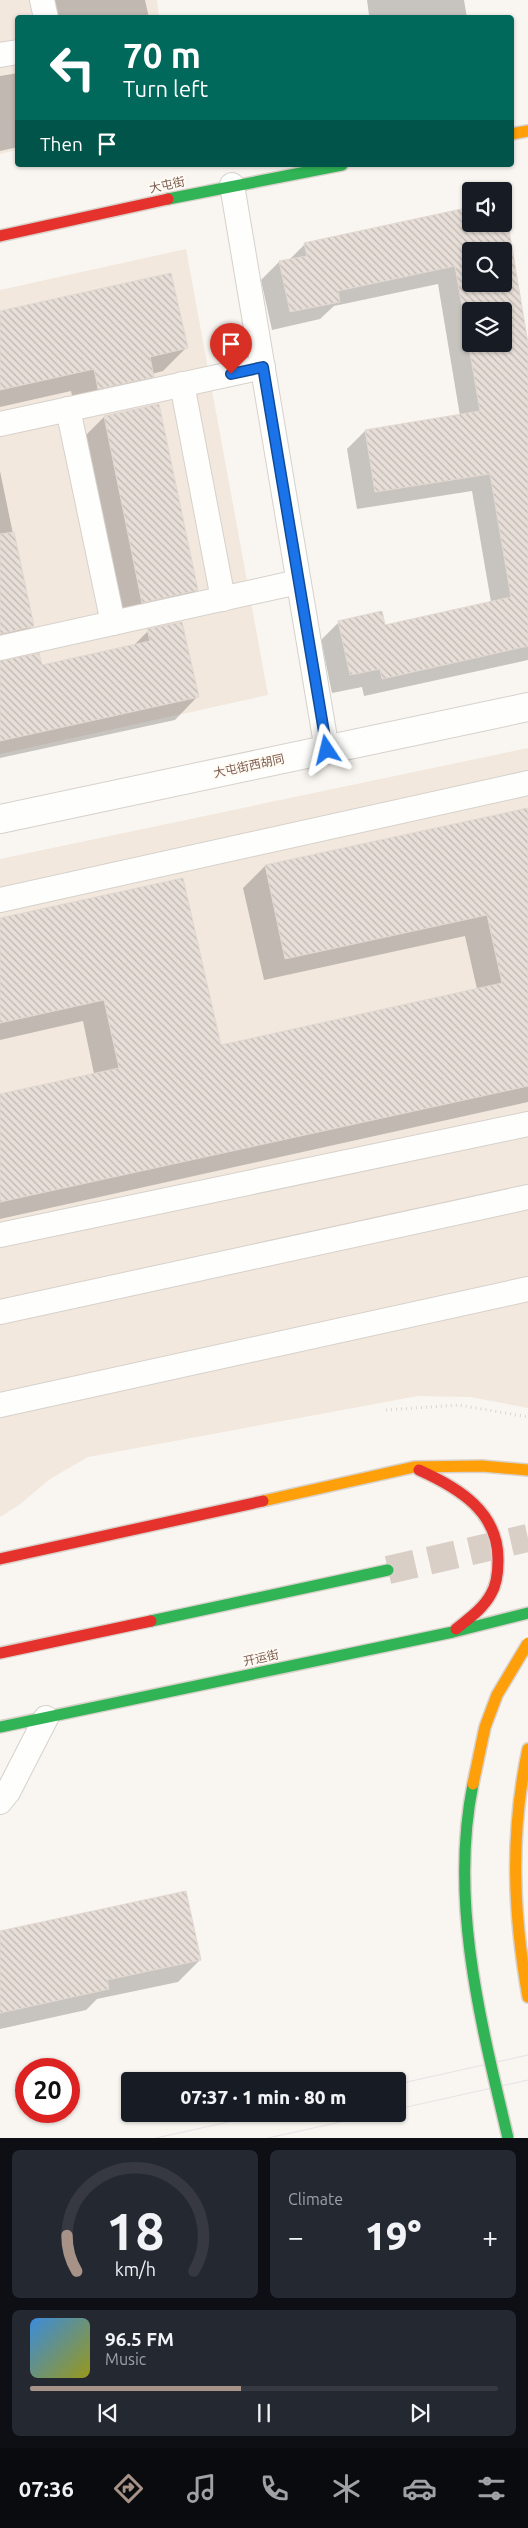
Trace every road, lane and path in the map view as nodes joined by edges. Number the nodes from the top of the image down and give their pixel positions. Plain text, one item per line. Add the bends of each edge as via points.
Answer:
1 (42, 0) edge
2 (45, 15) edge
3 (15, 52) edge
4 (0, 55) edge
5 (528, 131) edge
6 (514, 133) edge
7 (331, 167) edge
8 (232, 185) junction
9 (0, 236) edge
10 (263, 367) junction
11 (182, 384) junction
12 (68, 409) junction
13 (0, 424) edge
14 (298, 582) junction
15 (223, 599) junction
16 (113, 623) junction
17 (0, 648) edge
18 (528, 707) edge
19 (327, 750) junction
20 (528, 783) edge
21 (0, 819) edge
22 (0, 900) edge
23 (528, 1124) edge
24 (528, 1197) edge
25 (0, 1235) edge
26 (528, 1289) edge
27 (0, 1312) edge
28 (0, 1405) edge
29 (386, 1410) dead end
30 (528, 1417) edge
31 (414, 1467) junction
32 (528, 1470) edge
33 (0, 1559) edge
34 (388, 1570) tunnel mouth
35 (528, 1613) edge
36 (453, 1632) junction
37 (528, 1643) edge
38 (0, 1653) edge
39 (46, 1718) junction
40 (0, 1727) edge
41 (528, 1749) edge
42 (0, 1802) edge
43 (528, 1997) edge
44 (508, 2138) edge

1 - 2 lane
3 - 4 lane
5 - 6 main road
7 - 8 main road, 大屯街
8 - 9 main road, 大屯街
8 - 10 lane
10 - 11 lane
10 - 14 lane
11 - 12 lane
11 - 15 lane
12 - 13 lane
12 - 16 lane
14 - 15 lane
14 - 19 lane
15 - 16 lane
16 - 17 lane
18 - 19 street, 大屯街西胡同
19 - 21 street, 大屯街西胡同
20 - 22 lane
23 - 25 lane
24 - 27 lane
26 - 28 lane
29 - 30 path via 459,1405
31 - 32 main road via 482,1466
31 - 33 main road
31 - 36 main road via 445,1481 472,1499 490,1522 500,1554 495,1587 483,1605
34 - 38 main road
35 - 36 main road, 开运街
36 - 39 main road, 开运街
37 - 44 main road, bridge via 497,1695 485,1727 466,1820 466,1912 478,2008
39 - 40 main road, 开运街
39 - 42 lane
41 - 43 main road via 519,1784 515,1904 520,1958

